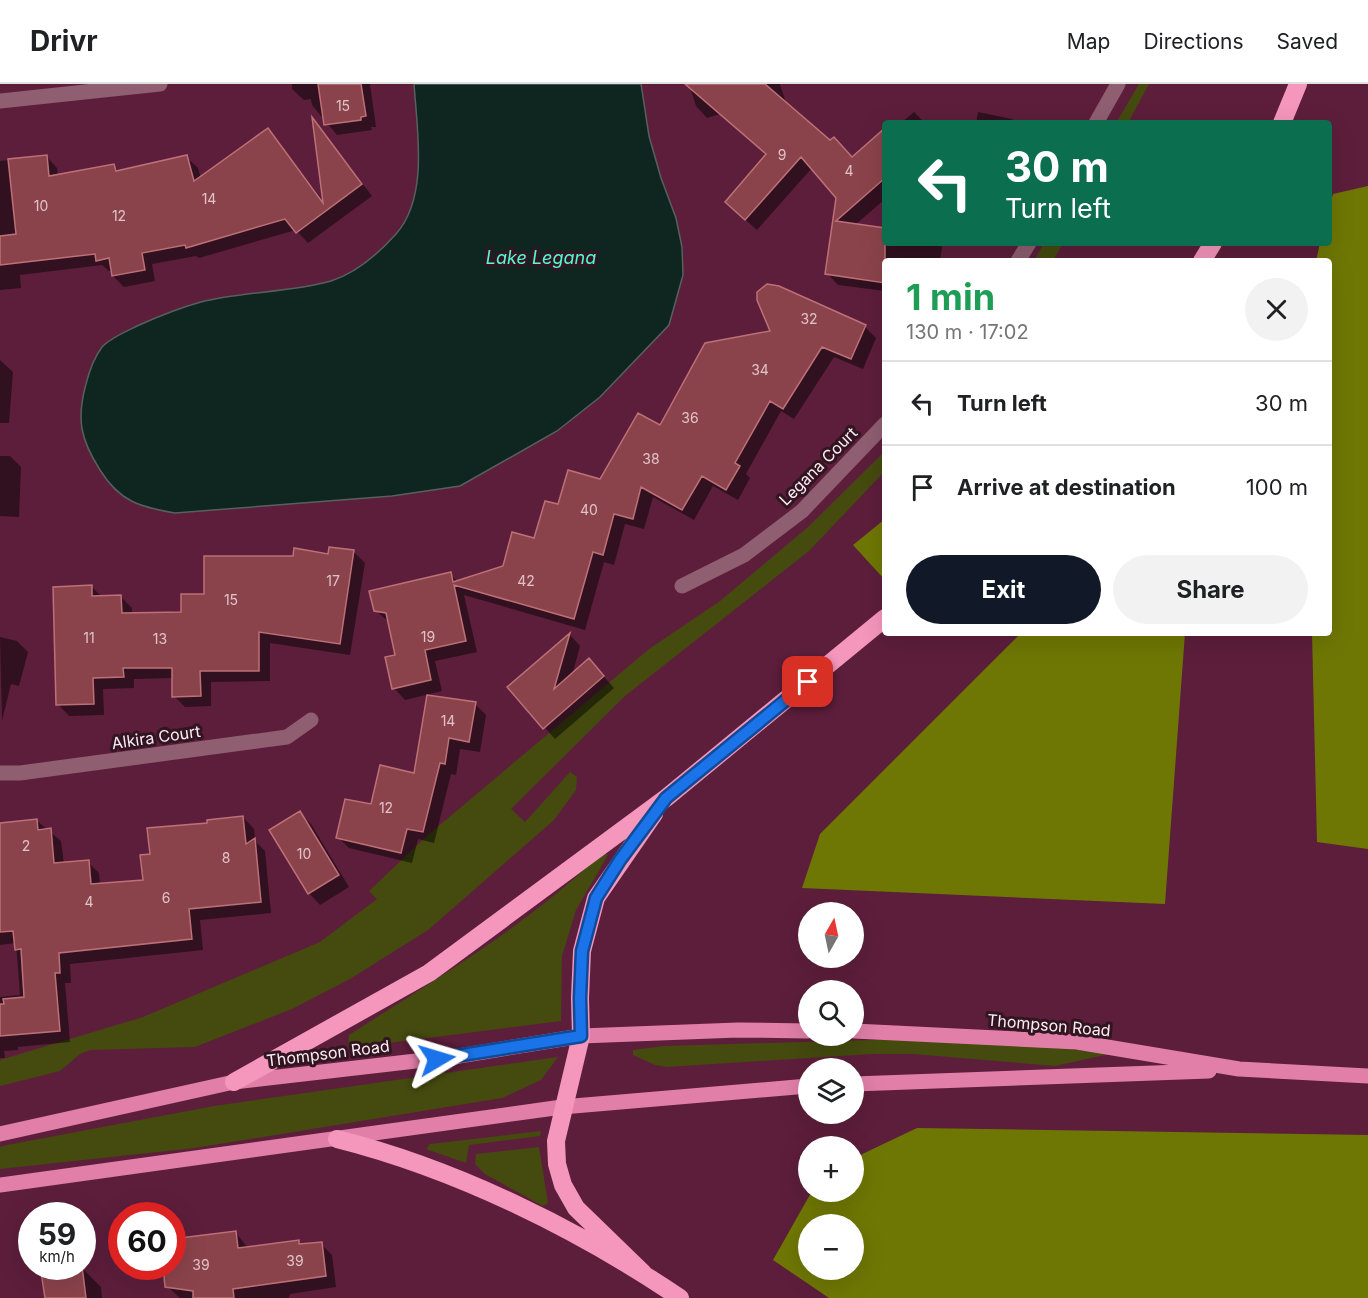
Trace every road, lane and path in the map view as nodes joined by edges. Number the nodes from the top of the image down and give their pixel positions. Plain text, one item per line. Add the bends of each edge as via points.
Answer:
1 (160, 84) edge
2 (1118, 84) edge
3 (1298, 84) edge
4 (0, 101) edge
5 (1098, 120) edge
6 (1283, 120) edge
7 (882, 427) edge
8 (682, 586) dead end
9 (882, 620) edge
10 (311, 720) dead end
11 (0, 773) edge
12 (666, 798) junction
13 (798, 1031) edge
14 (864, 1031) edge
15 (581, 1036) junction
16 (1239, 1069) junction
17 (1368, 1076) edge
18 (234, 1082) junction
19 (864, 1084) edge
20 (798, 1087) edge
21 (562, 1107) junction
22 (0, 1134) edge
23 (337, 1139) junction
24 (0, 1185) edge
25 (643, 1273) junction
26 (680, 1298) edge

1 - 4 street
2 - 5 street
3 - 6 highway
7 - 8 street, Legana Court via 802,511 744,555
9 - 12 highway
10 - 11 street, Alkira Court via 287,737
12 - 15 highway via 596,898 582,951
12 - 18 highway via 429,973
13 - 15 main road, Thompson Road
14 - 16 main road, Thompson Road via 1077,1042
15 - 18 main road, Thompson Road via 459,1056
15 - 21 highway
16 - 17 main road, Thompson Road
16 - 19 main road, Thompson Road
18 - 22 main road, Thompson Road
20 - 21 main road
21 - 23 main road
21 - 25 highway via 556,1141 563,1185 576,1208
23 - 24 main road
23 - 25 highway via 391,1152 464,1181
25 - 26 highway

